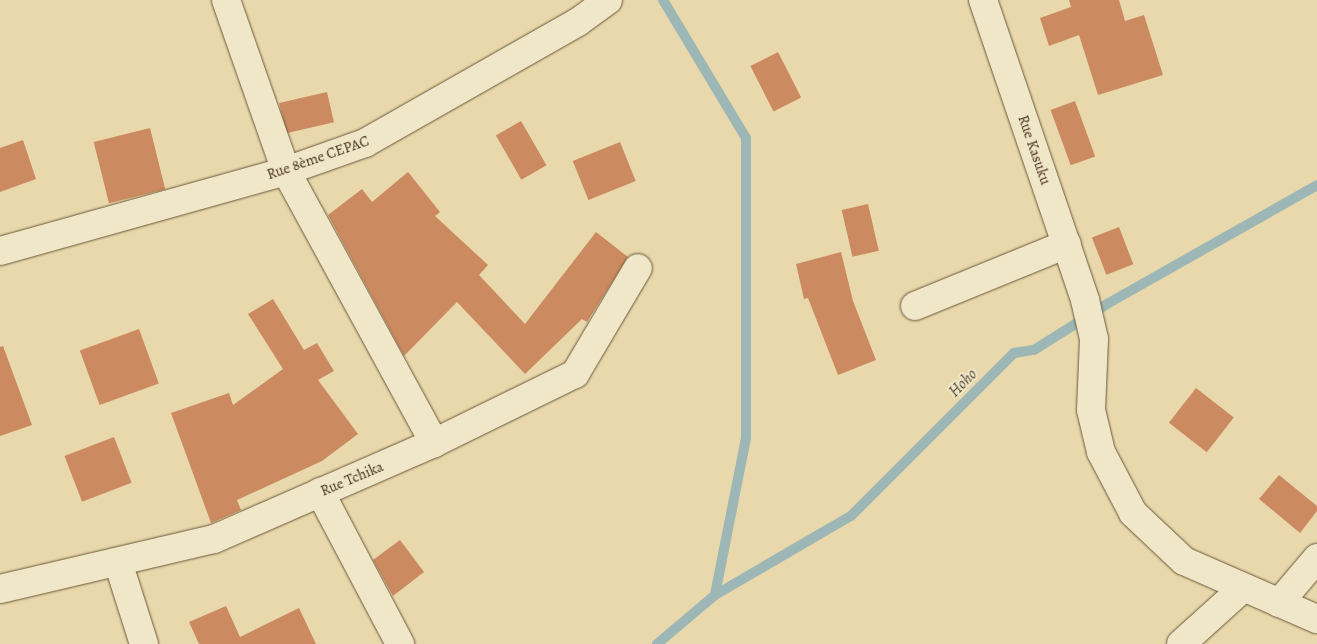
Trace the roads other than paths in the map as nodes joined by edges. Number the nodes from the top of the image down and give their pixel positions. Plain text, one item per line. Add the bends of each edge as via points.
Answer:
1 (226, 0) edge
2 (608, 0) edge
3 (983, 0) edge
4 (286, 171) junction
5 (1067, 244) junction
6 (0, 251) edge
7 (638, 268) dead end
8 (915, 306) dead end
9 (434, 443) junction
10 (320, 492) junction
11 (1317, 558) edge
12 (118, 562) junction
13 (1243, 588) junction
14 (0, 589) edge
15 (1279, 603) junction
16 (1317, 620) edge
17 (144, 644) edge
18 (400, 644) edge
19 (1181, 644) edge

1 - 4 street
2 - 4 street, Rue 8ème CEPAC via 578,22 365,144
3 - 5 street, Rue Kasuku
4 - 6 street, Rue 8ème CEPAC
4 - 9 street
5 - 8 street
5 - 13 street, Rue Kasuku via 1094,339 1091,410 1100,452 1133,513 1184,561
7 - 9 street, Rue Tchika via 575,374
9 - 10 street, Rue Tchika
10 - 12 street, Rue Tchika via 214,539
10 - 18 street
11 - 15 street
12 - 14 street, Rue Tchika
12 - 17 street
13 - 15 street, Rue Kasuku
13 - 19 street
15 - 16 street, Rue Kasuku

